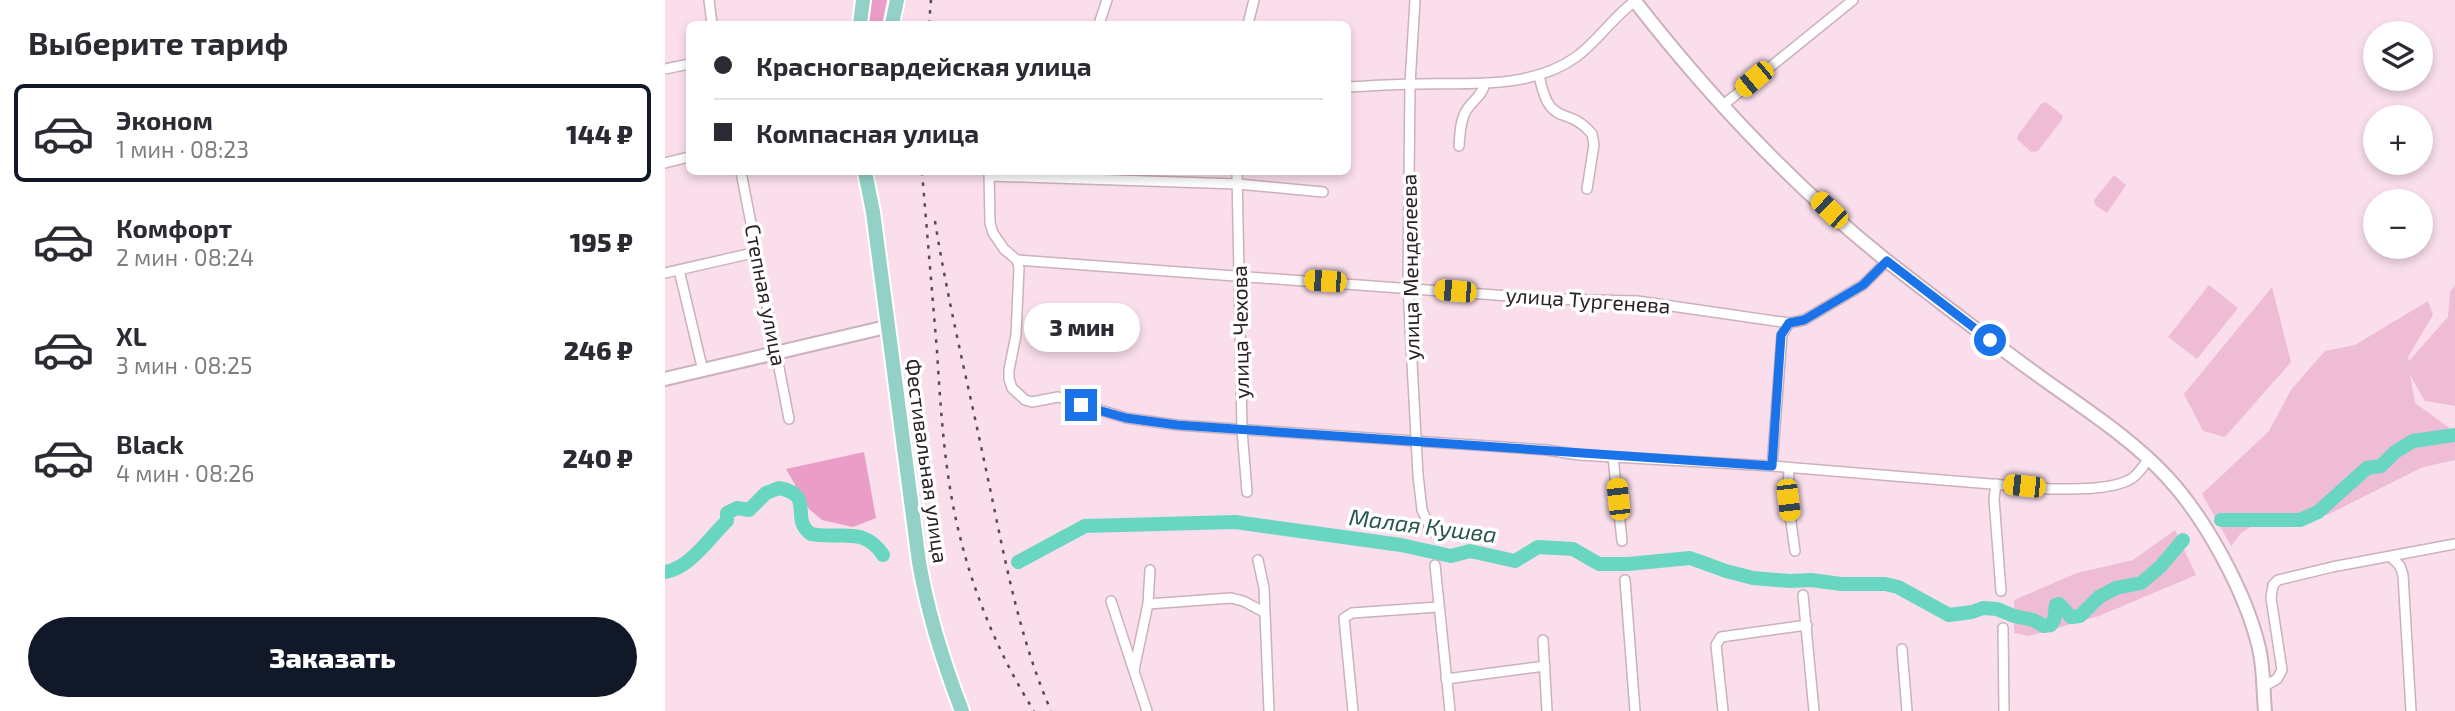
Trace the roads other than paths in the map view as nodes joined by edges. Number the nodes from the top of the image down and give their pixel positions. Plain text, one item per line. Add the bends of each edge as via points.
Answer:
1 (709, 0) edge
2 (863, 0) edge
3 (897, 0) edge
4 (1107, 0) edge
5 (1254, 0) edge
6 (1415, 0) edge
7 (1853, 0) edge
8 (1634, 1) edge
9 (712, 21) edge
10 (860, 21) edge
11 (894, 21) edge
12 (1100, 21) edge
13 (1249, 21) edge
14 (686, 65) edge
15 (665, 69) edge
16 (1539, 75) junction
17 (1485, 83) junction
18 (1410, 84) junction
19 (1351, 87) edge
20 (1722, 106) junction
21 (1459, 146) dead end
22 (686, 158) edge
23 (665, 163) edge
24 (742, 175) edge
25 (866, 175) edge
26 (874, 175) edge
27 (990, 175) edge
28 (1015, 175) edge
29 (1237, 175) edge
30 (1238, 184) junction
31 (1587, 189) dead end
32 (1323, 192) dead end
33 (873, 212) junction
34 (757, 252) junction
35 (1017, 260) junction
36 (1887, 261) junction
37 (679, 270) junction
38 (665, 273) edge
39 (1241, 275) junction
40 (1408, 287) junction
41 (1789, 323) junction
42 (886, 327) junction
43 (776, 355) junction
44 (703, 371) junction
45 (665, 379) edge
46 (789, 419) dead end
47 (1242, 430) junction
48 (1417, 442) junction
49 (1613, 457) junction
50 (2148, 460) junction
51 (1772, 466) junction
52 (1789, 468) junction
53 (1996, 484) junction
54 (1247, 492) dead end
55 (1432, 532) dead end
56 (1622, 541) dead end
57 (2455, 544) edge
58 (1795, 551) dead end
59 (2391, 557) junction
60 (1258, 560) dead end
61 (1435, 565) dead end
62 (1150, 570) dead end
63 (1625, 580) dead end
64 (2001, 591) dead end
65 (1803, 595) dead end
66 (1111, 601) dead end
67 (1149, 604) junction
68 (1438, 607) junction
69 (1264, 612) junction
70 (1807, 625) junction
71 (2003, 628) dead end
72 (1543, 640) dead end
73 (1902, 649) dead end
74 (1545, 666) junction
75 (1134, 670) junction
76 (1446, 679) junction
77 (2263, 687) junction
78 (962, 711) edge
79 (1147, 711) edge
80 (1269, 711) edge
81 (1353, 711) edge
82 (1450, 711) edge
83 (1547, 711) edge
84 (1635, 711) edge
85 (1723, 711) edge
86 (1814, 711) edge
87 (1907, 711) edge
88 (2004, 711) edge
89 (2265, 711) edge
90 (2411, 711) edge

1 - 9 street
2 - 10 main road
3 - 11 main road
4 - 12 street
5 - 13 street
6 - 18 street, улица Менделеева
7 - 20 street
8 - 16 street via 1576,57
8 - 20 main road
14 - 15 street
16 - 17 street
16 - 31 street via 1545,100 1555,113 1592,134
17 - 18 street
17 - 21 street via 1462,117
18 - 19 street
18 - 40 street, улица Менделеева
20 - 36 main road
22 - 23 street
24 - 34 street, Степная улица
25 - 33 main road, Фестивальная улица
26 - 33 main road, Фестивальная улица
27 - 35 street via 993,233
28 - 30 street
29 - 30 street, улица Чехова
30 - 32 street
30 - 39 street, улица Чехова
33 - 42 main road, Фестивальная улица
34 - 37 street
34 - 43 street, Степная улица
35 - 39 street, улица Тургенева
35 - 47 street via 1018,314 1009,379 1025,400 1058,397 1126,418
36 - 41 street via 1863,285 1804,320
36 - 50 main road
37 - 38 street
37 - 44 street
39 - 40 street, улица Тургенева
39 - 47 street, улица Чехова
40 - 41 street, улица Тургенева via 1637,301
40 - 48 street, улица Менделеева
41 - 51 street via 1781,335
42 - 43 main road
42 - 78 main road, Фестивальная улица via 926,601
43 - 44 main road
43 - 46 street, Степная улица
44 - 45 main road
47 - 48 street
47 - 54 street, улица Чехова
48 - 49 street
48 - 55 street, улица Менделеева via 1422,510
49 - 51 street
49 - 56 street
50 - 53 street via 2132,478 2117,484 2069,489
50 - 77 main road via 2183,495 2230,572 2259,649
51 - 52 street
52 - 53 street
52 - 58 street
53 - 64 street
57 - 59 street
59 - 77 street via 2273,584 2282,670
59 - 90 street via 2403,575
60 - 69 street
61 - 68 street
62 - 67 street
63 - 84 street
65 - 70 street
66 - 75 street
67 - 69 street via 1231,598
67 - 75 street
68 - 76 street
68 - 81 street via 1352,613 1343,618
69 - 80 street
70 - 85 street via 1721,637 1716,645
70 - 86 street
71 - 88 street
72 - 74 street
73 - 87 street
74 - 76 street
74 - 83 street
75 - 79 street
76 - 82 street
77 - 89 main road

